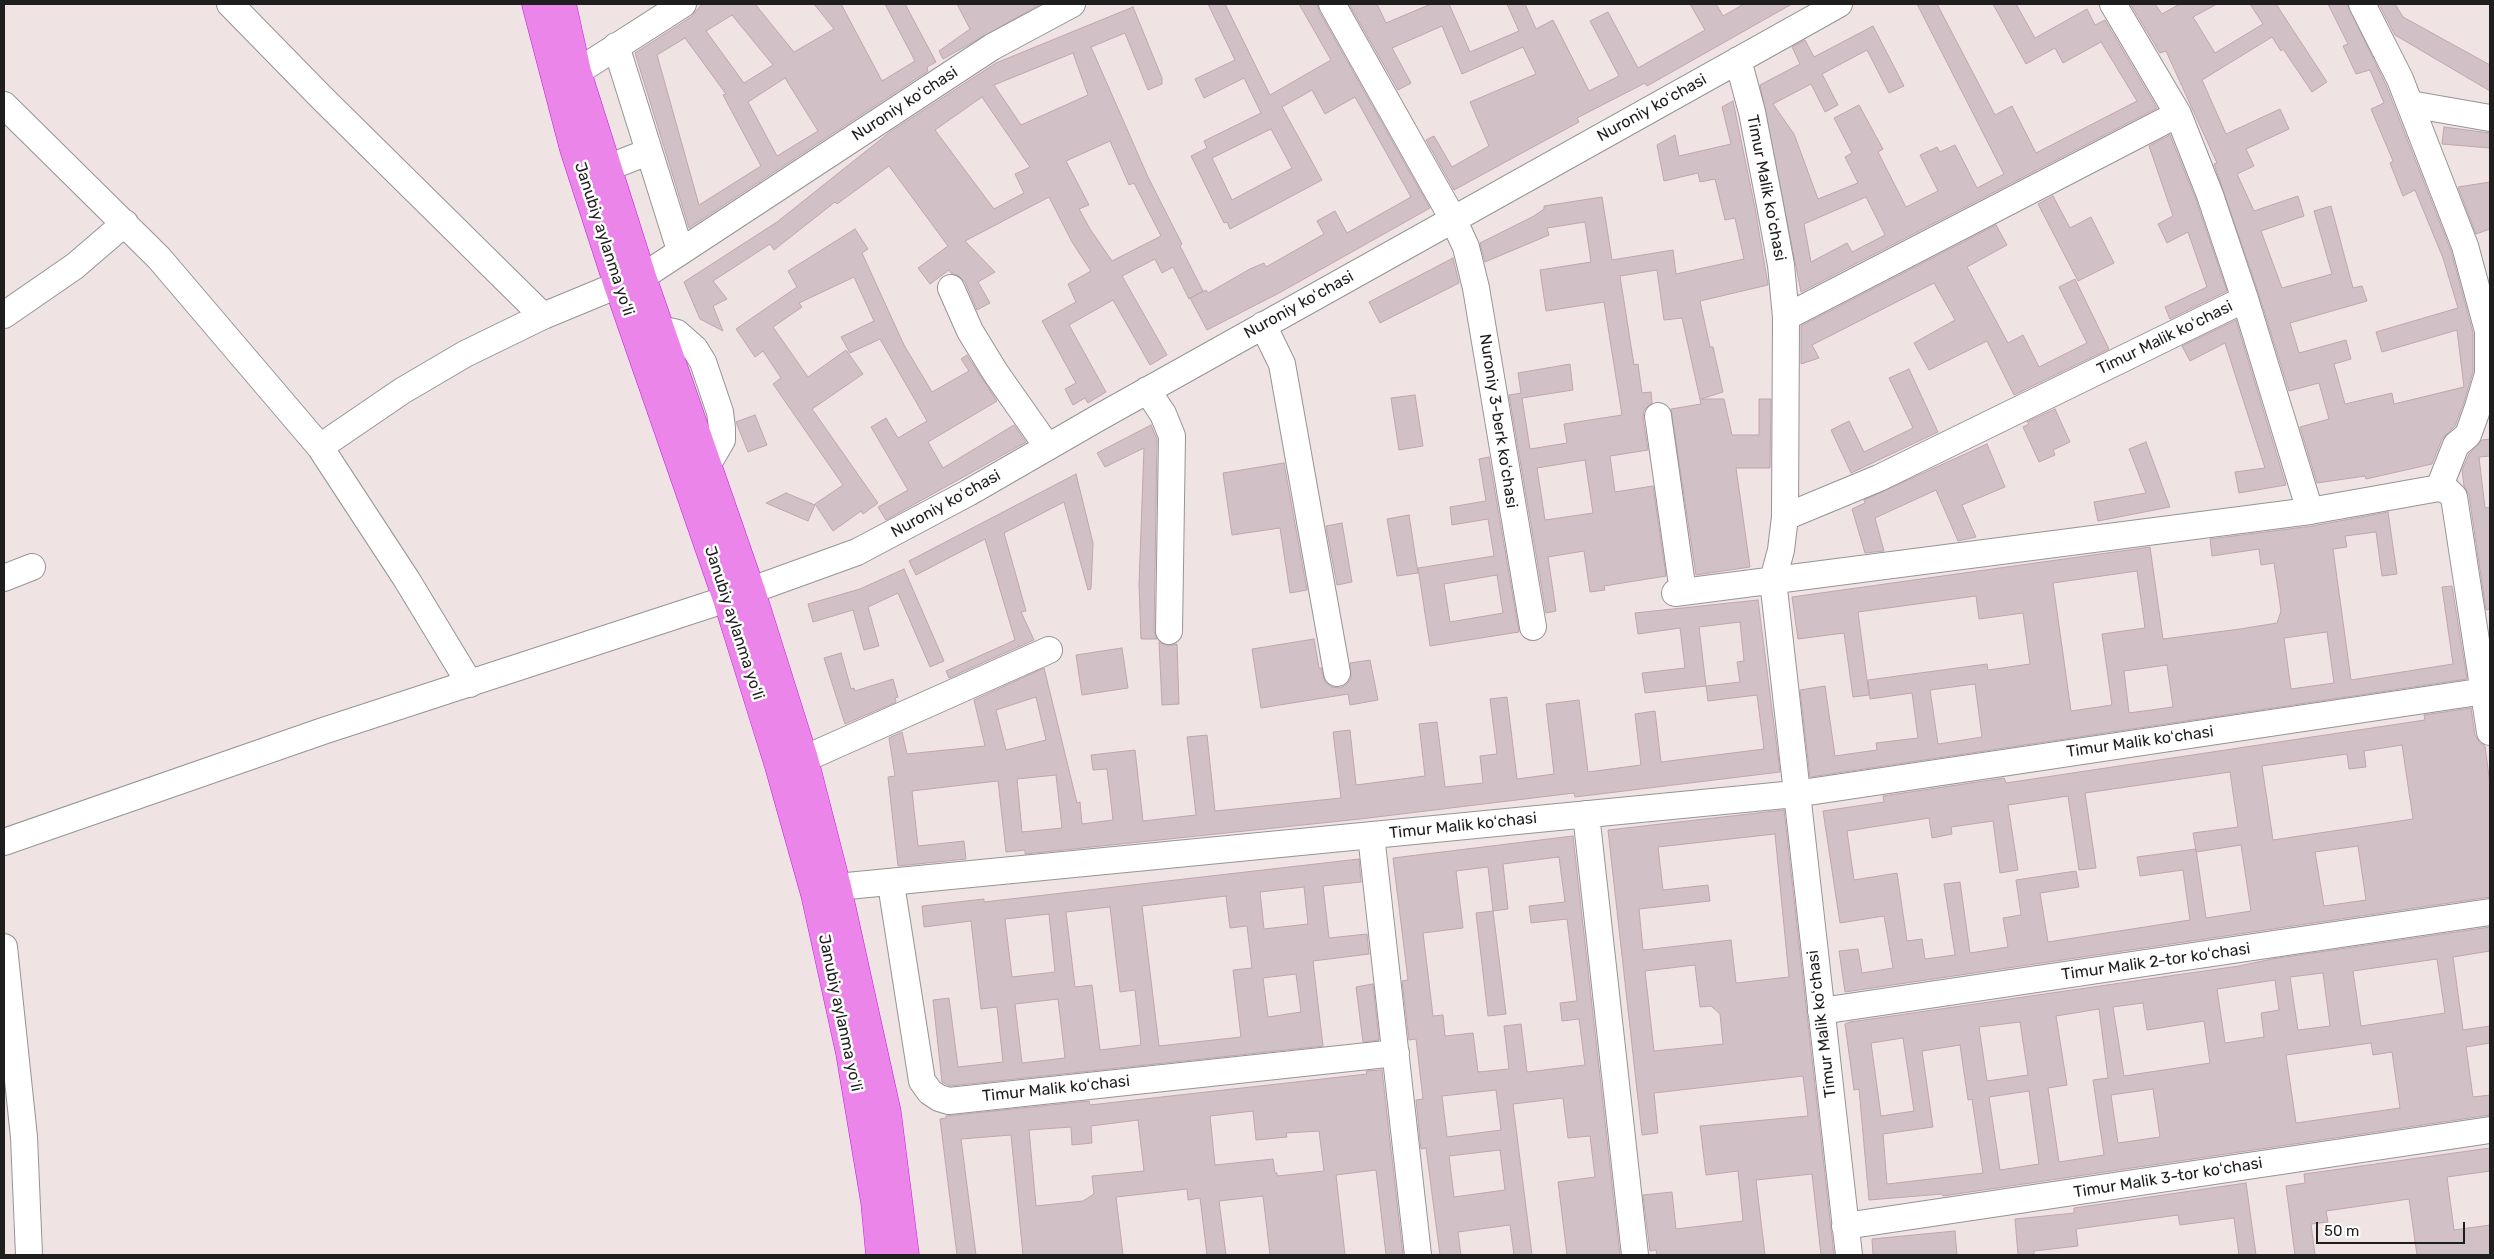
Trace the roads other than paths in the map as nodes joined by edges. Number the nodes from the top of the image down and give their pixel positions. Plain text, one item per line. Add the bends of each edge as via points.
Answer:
1 (230, 4) edge
2 (536, 4) edge
3 (562, 4) edge
4 (683, 4) edge
5 (1072, 4) edge
6 (1332, 4) edge
7 (1839, 4) edge
8 (2113, 4) edge
9 (2362, 4) edge
10 (616, 46) junction
11 (1738, 60) junction
12 (577, 72) junction
13 (2410, 104) junction
14 (4, 105) edge
15 (2178, 114) junction
16 (2490, 118) edge
17 (648, 152) junction
18 (608, 168) junction
19 (1452, 219) junction
20 (125, 222) junction
21 (680, 250) junction
22 (630, 281) junction
23 (951, 288) dead end
24 (2245, 299) junction
25 (4, 315) edge
26 (543, 316) junction
27 (1786, 317) junction
28 (1263, 325) junction
29 (1147, 390) junction
30 (1658, 416) dead end
31 (1048, 446) junction
32 (320, 447) junction
33 (2434, 488) junction
34 (2310, 511) junction
35 (1785, 517) junction
36 (32, 567) dead end
37 (4, 576) edge
38 (1773, 580) junction
39 (739, 595) junction
40 (1533, 627) dead end
41 (1169, 631) dead end
42 (1049, 650) dead end
43 (1337, 672) dead end
44 (470, 684) junction
45 (2484, 691) junction
46 (2490, 732) edge
47 (804, 759) junction
48 (1796, 794) junction
49 (1586, 814) junction
50 (1371, 835) junction
51 (4, 842) edge
52 (891, 884) junction
53 (837, 888) junction
54 (2490, 912) edge
55 (4, 947) edge
56 (1821, 1011) junction
57 (1396, 1054) junction
58 (2490, 1130) edge
59 (14, 1139) edge
60 (1845, 1226) junction
61 (29, 1255) edge
62 (880, 1255) edge
63 (906, 1255) edge
64 (1418, 1255) edge
65 (1635, 1255) edge
66 (1849, 1255) edge

1 - 26 street
2 - 22 highway, Janubiy aylanma yoʻli via 574,149
3 - 12 highway, Janubiy aylanma yoʻli
4 - 10 street
5 - 21 street, Nuroniy koʻchasi via 992,47
6 - 19 street, Nuroniy 3-berk koʻchasi
7 - 11 street, Nuroniy koʻchasi
8 - 15 street
9 - 13 street
10 - 12 street
10 - 17 street
11 - 19 street, Nuroniy koʻchasi
11 - 27 street, Timur Malik koʻchasi via 1772,214
12 - 18 highway, Janubiy aylanma yoʻli
13 - 16 street
13 - 33 street via 2465,246 2488,331 2488,374 2478,407 2468,435 2456,444
14 - 20 street
15 - 24 street via 2210,195
15 - 27 street
17 - 18 street
17 - 21 street
18 - 22 highway, Janubiy aylanma yoʻli
19 - 28 street, Nuroniy koʻchasi
19 - 40 street, Nuroniy 3-berk koʻchasi via 1466,247 1476,288
20 - 25 street via 75,266
20 - 32 street
21 - 22 street, Nuroniy koʻchasi
22 - 26 street, Nuroniy koʻchasi
22 - 39 highway, Janubiy aylanma yoʻli
22 - 39 highway, Janubiy aylanma yoʻli via 660,329 708,464
23 - 31 street via 970,331
24 - 34 street
24 - 35 street, Timur Malik koʻchasi via 1879,478
26 - 32 street, Nuroniy koʻchasi via 465,354 402,391
27 - 35 street, Timur Malik koʻchasi
28 - 29 street, Nuroniy koʻchasi
28 - 43 street via 1282,364
29 - 31 street, Nuroniy koʻchasi
29 - 41 street via 1172,436
30 - 38 street via 1679,592
31 - 39 street, Nuroniy koʻchasi via 856,552
32 - 44 street
33 - 34 street
33 - 45 street via 2448,491 2454,497
34 - 38 street
35 - 38 street, Timur Malik koʻchasi
36 - 37 street
38 - 48 street, Timur Malik koʻchasi
39 - 44 street, Nuroniy koʻchasi
39 - 47 highway, Janubiy aylanma yoʻli
39 - 62 highway, Janubiy aylanma yoʻli via 779,766 815,894 850,1053 875,1202
42 - 47 street
44 - 51 street, Nuroniy koʻchasi via 323,730
45 - 46 street
45 - 48 street, Timur Malik koʻchasi
47 - 53 highway, Janubiy aylanma yoʻli
48 - 49 street, Timur Malik koʻchasi
48 - 56 street, Timur Malik koʻchasi
49 - 50 street, Timur Malik koʻchasi
49 - 65 street
50 - 52 street, Timur Malik koʻchasi
50 - 57 street, Timur Malik koʻchasi
52 - 53 street, Timur Malik koʻchasi
52 - 57 street, Timur Malik koʻchasi via 922,1081 939,1098 949,1101
53 - 63 highway, Janubiy aylanma yoʻli via 887,1113
54 - 56 street, Timur Malik 2-tor koʻchasi
55 - 59 street
56 - 60 street, Timur Malik koʻchasi
57 - 64 street, Timur Malik koʻchasi
58 - 60 street, Timur Malik 3-tor koʻchasi
59 - 61 street
60 - 66 street, Timur Malik koʻchasi

